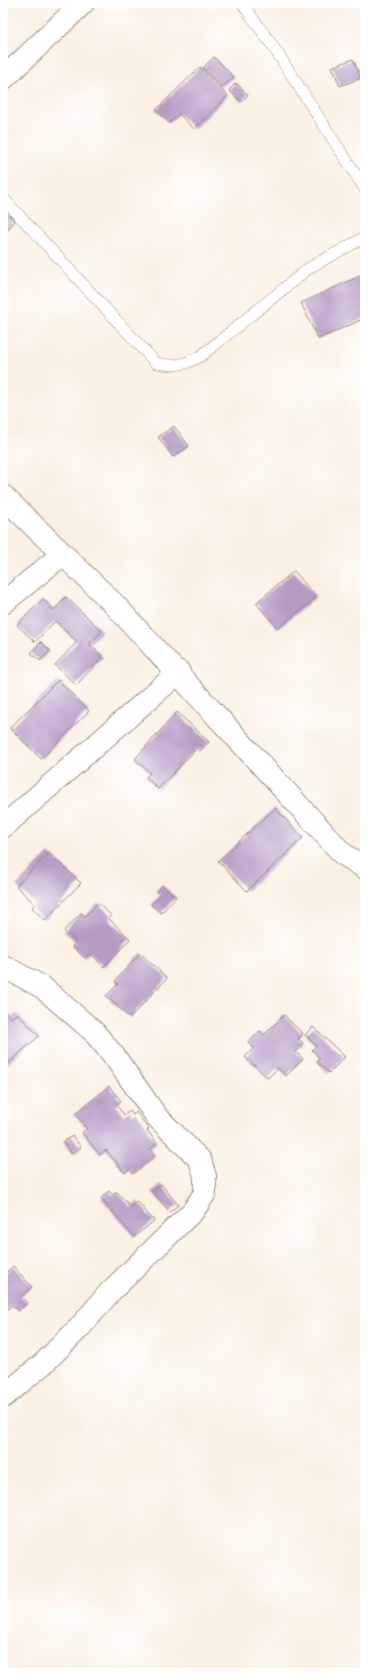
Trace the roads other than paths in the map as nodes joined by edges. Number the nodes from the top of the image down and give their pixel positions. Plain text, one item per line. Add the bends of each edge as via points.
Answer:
1 (242, 3) edge
2 (85, 5) edge
3 (3, 80) edge
4 (365, 189) edge
5 (3, 198) edge
6 (365, 237) edge
7 (3, 496) edge
8 (63, 554) junction
9 (3, 603) edge
10 (179, 672) junction
11 (3, 827) edge
12 (365, 868) edge
13 (3, 966) edge
14 (3, 1397) edge

1 - 4 lane
2 - 3 street
5 - 6 lane via 156,363 171,366 187,364 201,356 309,268
7 - 8 street
8 - 9 street
8 - 10 street
10 - 11 street
10 - 12 street via 343,854
13 - 14 street via 42,987 94,1032 157,1117 200,1160 205,1176 205,1193 193,1211 121,1281 44,1363

